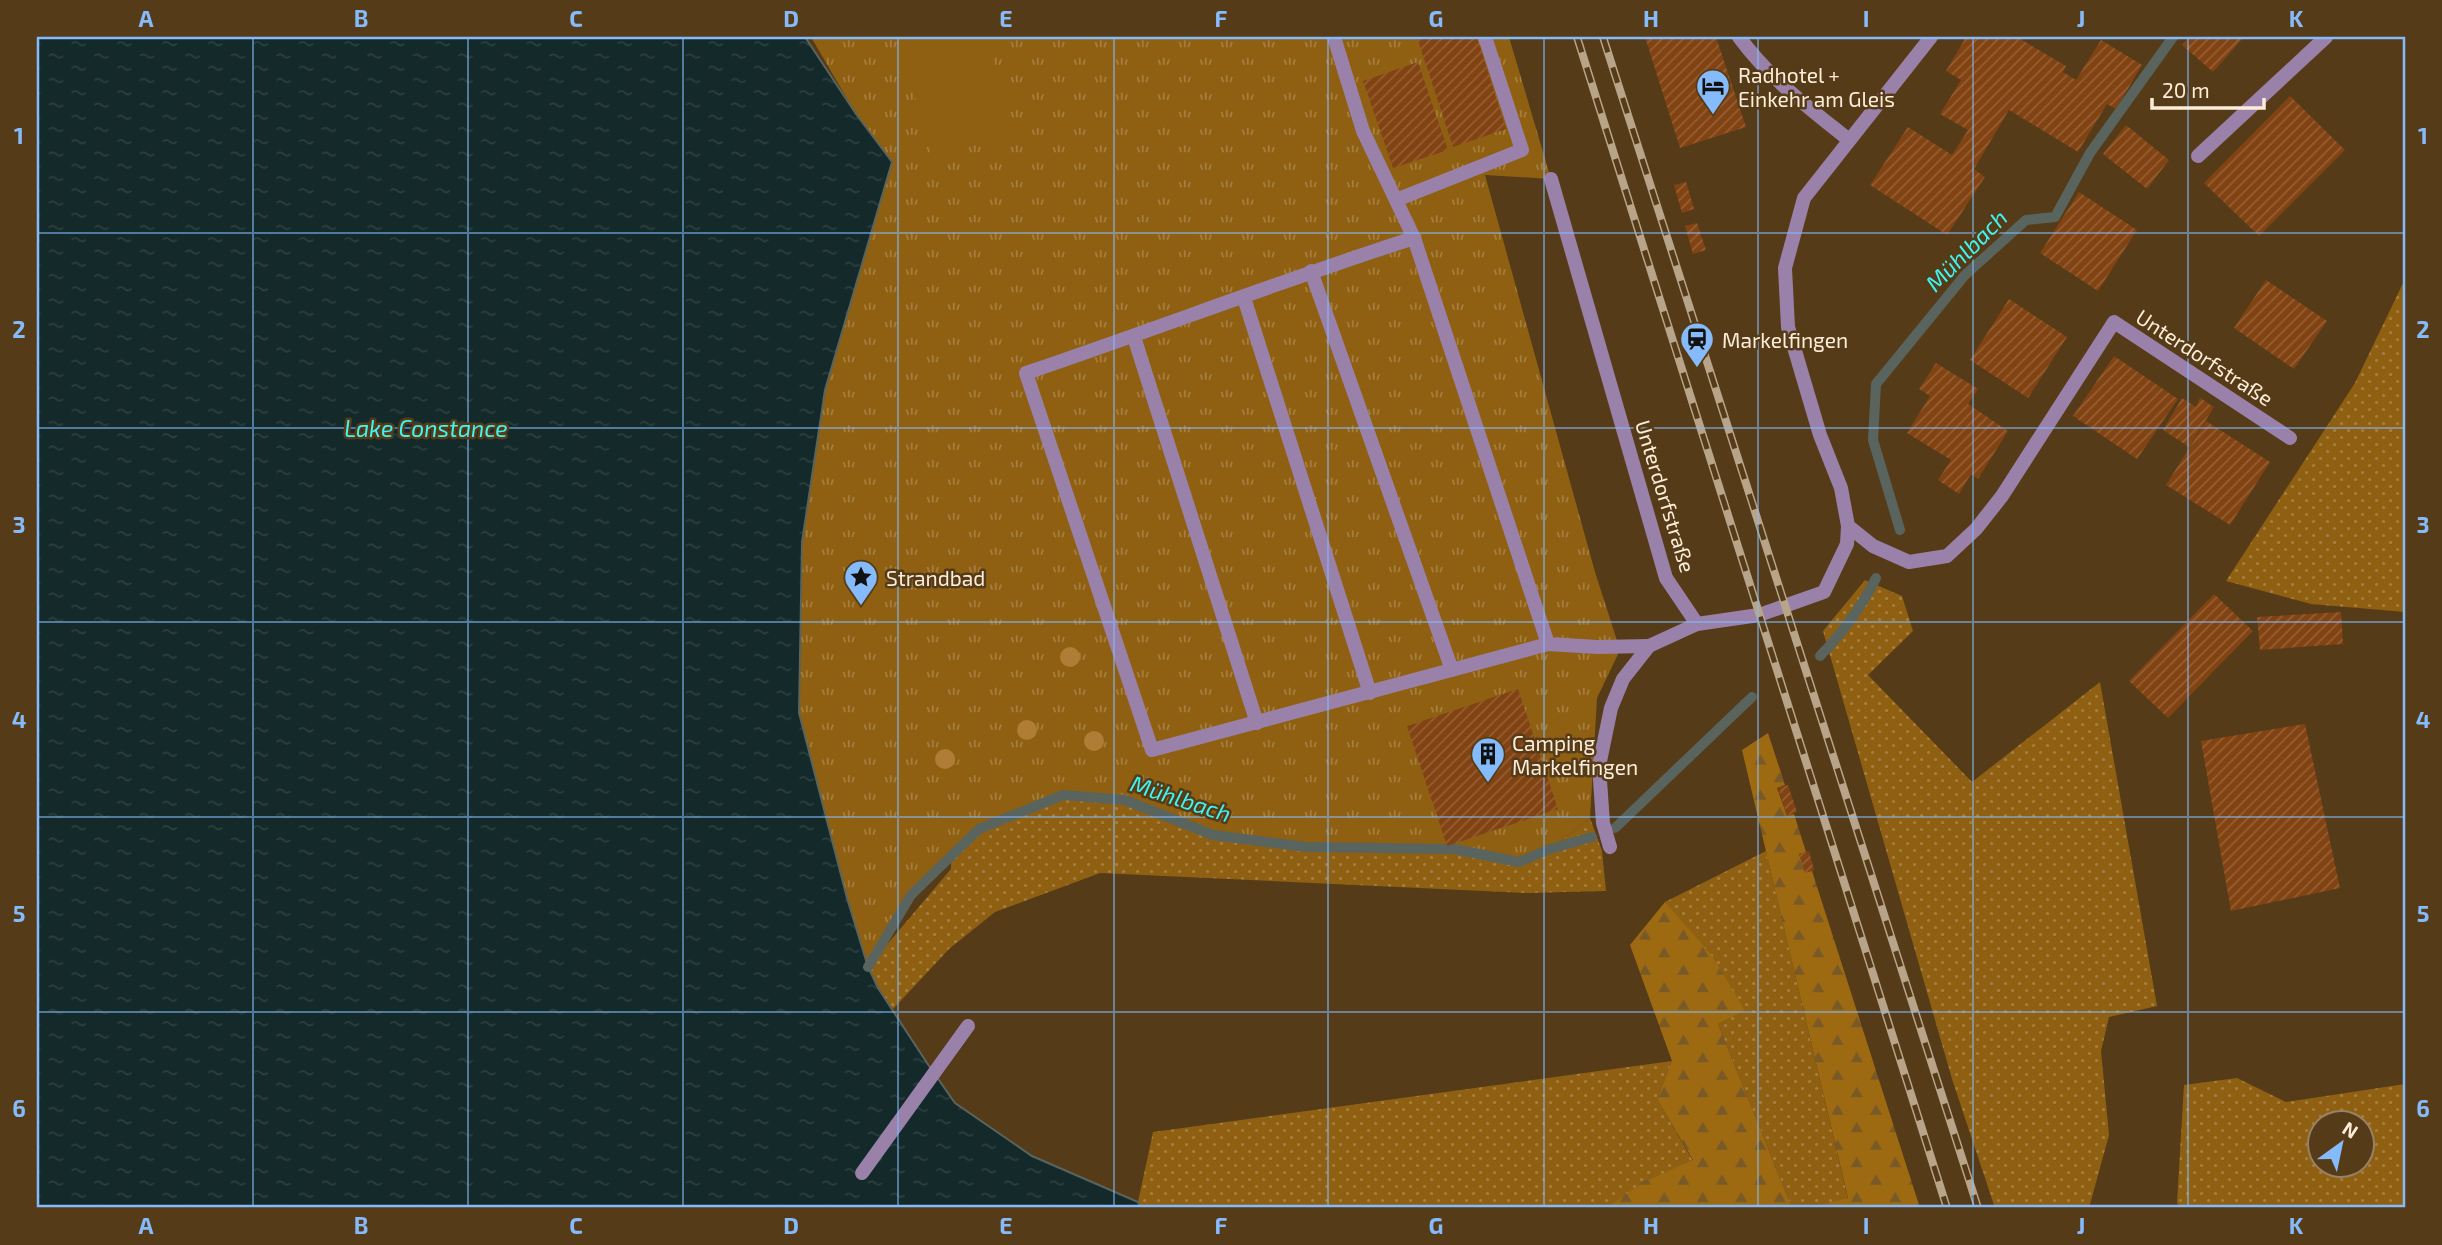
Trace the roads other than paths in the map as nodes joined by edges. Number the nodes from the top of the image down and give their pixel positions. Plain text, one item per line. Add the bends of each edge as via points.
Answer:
1 (1334, 37) edge
2 (1485, 37) edge
3 (1739, 37) edge
4 (1930, 37) edge
5 (2326, 37) edge
6 (1849, 140) junction
7 (2198, 156) dead end
8 (1551, 179) dead end
9 (1396, 200) junction
10 (1414, 238) junction
11 (1311, 271) junction
12 (1244, 298) junction
13 (1134, 337) junction
14 (2290, 438) dead end
15 (1848, 526) junction
16 (1697, 624) junction
17 (1548, 645) junction
18 (1649, 646) junction
19 (1452, 670) junction
20 (1370, 693) junction
21 (1256, 723) junction
22 (1610, 847) dead end
23 (968, 1026) dead end
24 (862, 1173) dead end

1 - 9 street via 1363,131
2 - 9 street via 1522,150
3 - 6 street via 1775,79
4 - 6 street
5 - 7 street
6 - 15 street via 1804,198 1786,268 1788,327 1812,412 1841,488
8 - 16 street, Unterdorfstraße via 1666,578
9 - 10 street
10 - 11 street
10 - 17 street
11 - 12 street
11 - 19 street
12 - 13 street
12 - 20 street
13 - 21 street
13 - 21 street via 1026,373 1152,750
14 - 15 street, Unterdorfstraße via 2114,322 2002,496 1947,556 1909,562 1873,546
15 - 16 street via 1847,544 1824,592 1759,615
16 - 18 street
17 - 18 street
17 - 19 street
18 - 22 street via 1623,679 1611,708 1599,766 1603,823
19 - 20 street
20 - 21 street
23 - 24 street

